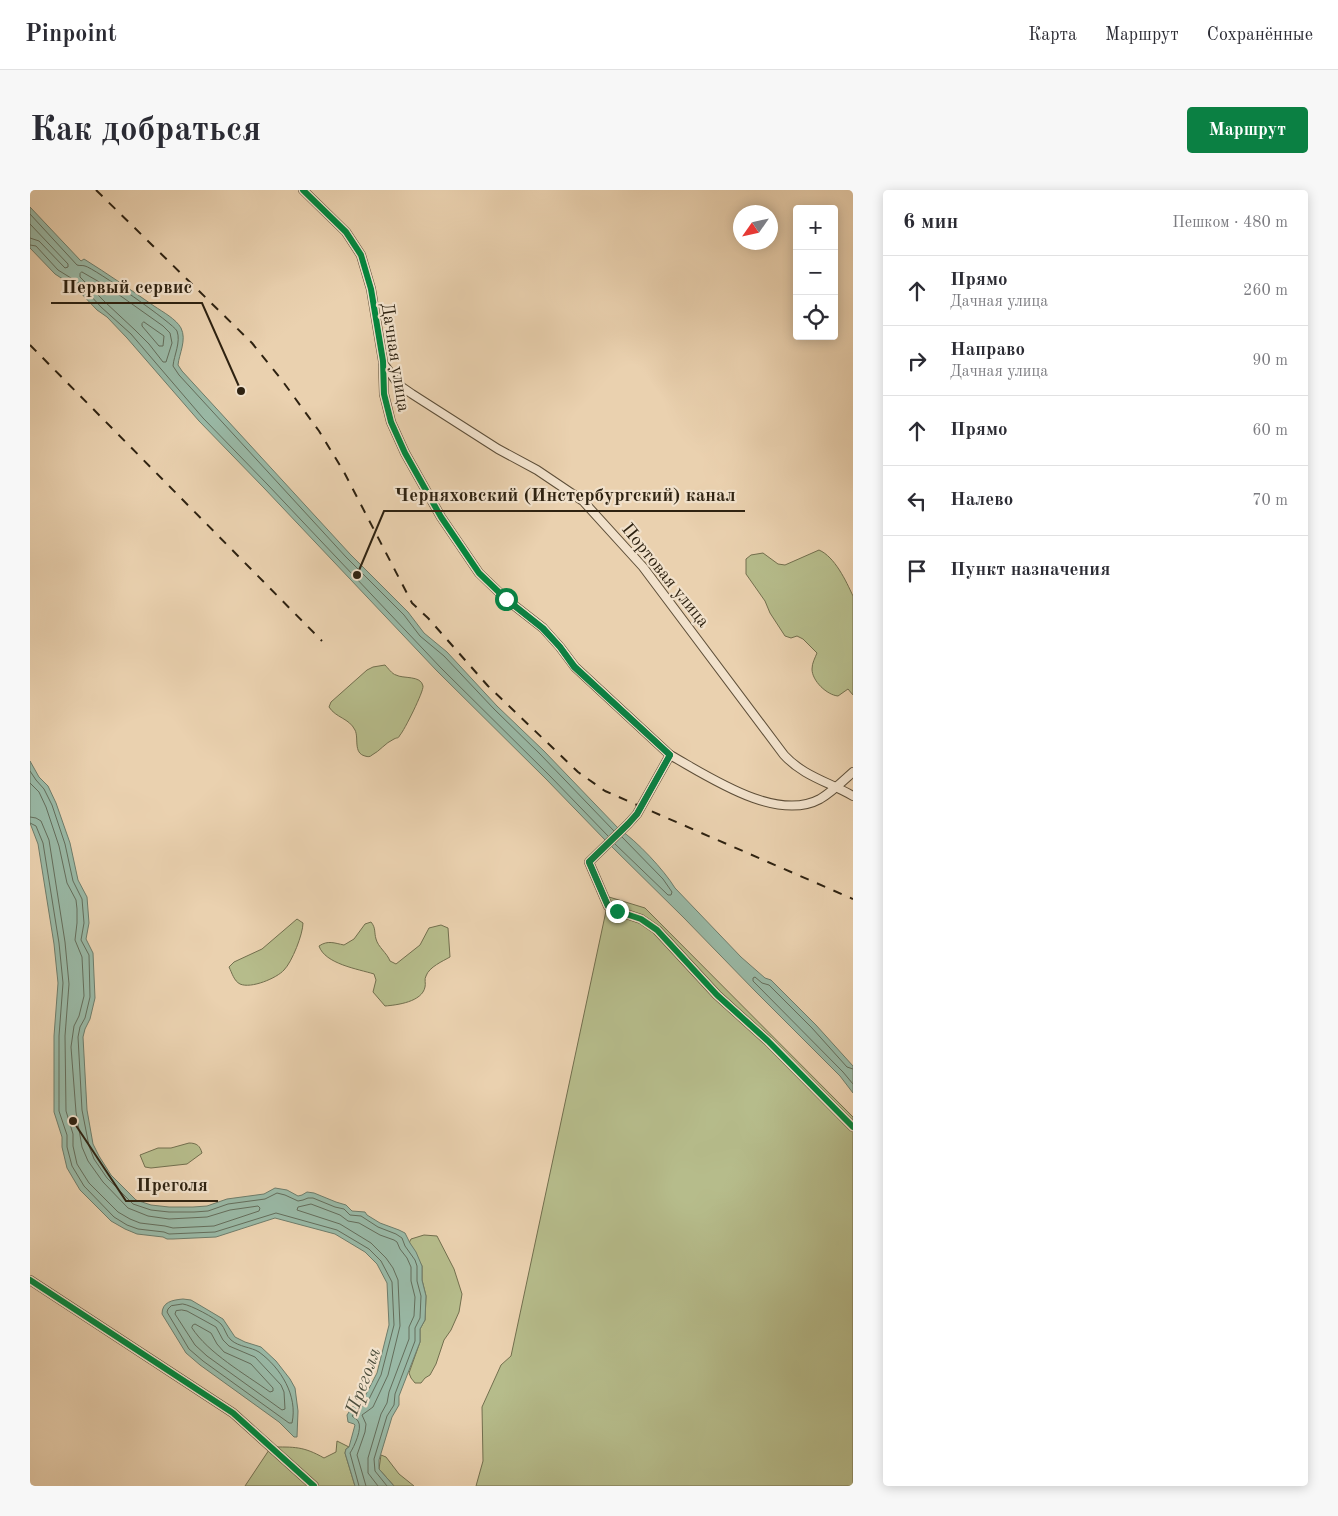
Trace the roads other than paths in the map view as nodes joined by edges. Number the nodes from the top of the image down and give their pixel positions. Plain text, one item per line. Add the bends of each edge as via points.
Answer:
1 (302, 190) edge
2 (383, 362) junction
3 (670, 755) junction
4 (853, 772) edge
5 (836, 787) junction
6 (853, 796) edge
7 (853, 1127) edge
8 (30, 1280) edge
9 (314, 1486) edge

1 - 2 street, Дачная улица via 346,232 360,255 371,289
2 - 3 street, Дачная улица via 384,394 391,422 441,517 479,573 542,628 574,667
2 - 5 street, Портовая улица via 399,385 583,501 644,567 793,765
3 - 5 street, Дачная улица via 736,791 767,803 807,804
3 - 7 street via 641,807 589,862 608,906 641,919 658,930 717,995 768,1041
4 - 5 street, Дачная улица
5 - 6 street, Портовая улица
8 - 9 street via 233,1413

